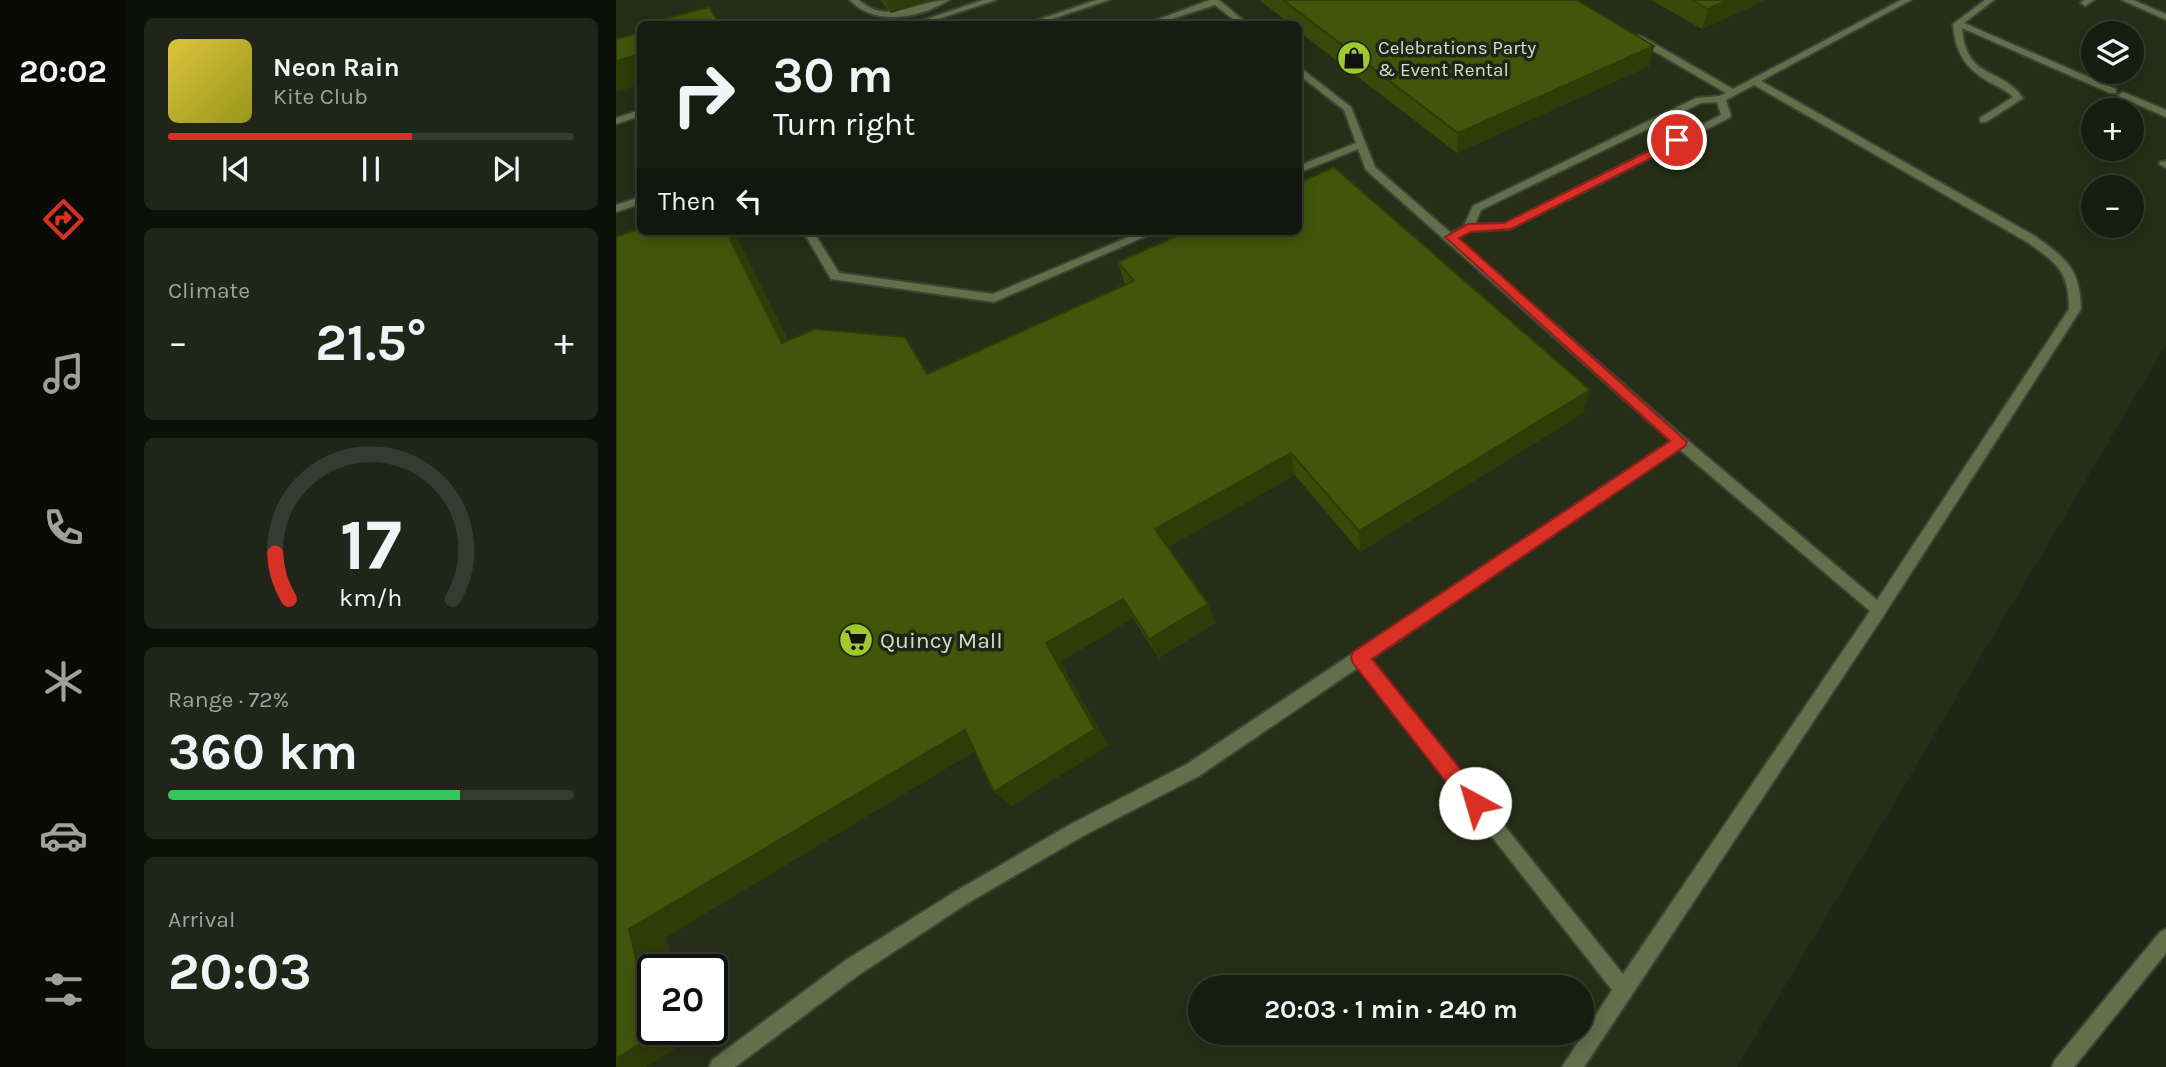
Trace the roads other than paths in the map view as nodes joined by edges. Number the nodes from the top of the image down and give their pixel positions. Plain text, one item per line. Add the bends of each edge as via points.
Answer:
1 (854, 0) edge
2 (945, 0) edge
3 (992, 0) edge
4 (1105, 0) edge
5 (1907, 0) edge
6 (1990, 0) edge
7 (2126, 0) edge
8 (1215, 1) edge
9 (2166, 17) edge
10 (926, 21) edge
11 (1039, 21) edge
12 (1158, 21) edge
13 (1240, 21) edge
14 (1957, 24) junction
15 (1630, 33) edge
16 (1302, 72) edge
17 (1754, 81) junction
18 (1731, 92) junction
19 (1721, 99) junction
20 (637, 114) edge
21 (2166, 114) edge
22 (1983, 120) dead end
23 (616, 121) edge
24 (1361, 144) junction
25 (1302, 168) edge
26 (637, 201) edge
27 (616, 209) edge
28 (1468, 228) junction
29 (810, 235) edge
30 (1144, 235) edge
31 (1451, 237) junction
32 (1680, 442) junction
33 (1879, 610) junction
34 (1360, 657) junction
35 (2166, 938) edge
36 (1624, 990) junction
37 (719, 1067) edge
38 (1572, 1067) edge
39 (2062, 1067) edge

1 - 2 street via 864,10 883,16
3 - 10 street
4 - 11 street
5 - 17 street
6 - 14 street
7 - 9 street
8 - 12 street
8 - 13 street
14 - 21 street
14 - 22 street via 1964,60 2018,98
15 - 18 street
16 - 24 street via 1348,109
17 - 18 street
17 - 33 street via 2031,239 2067,265 2076,287 2075,309
18 - 19 street
19 - 28 street via 1699,100 1477,208
19 - 28 street via 1726,116 1506,227
20 - 23 street
24 - 25 street
24 - 31 street via 1370,168
26 - 27 street
28 - 31 street
29 - 30 street via 835,276 994,298
31 - 32 street
32 - 33 street
32 - 34 street
33 - 36 street
34 - 36 street
34 - 37 street via 1193,770 962,897 853,967
35 - 39 street
36 - 38 street

